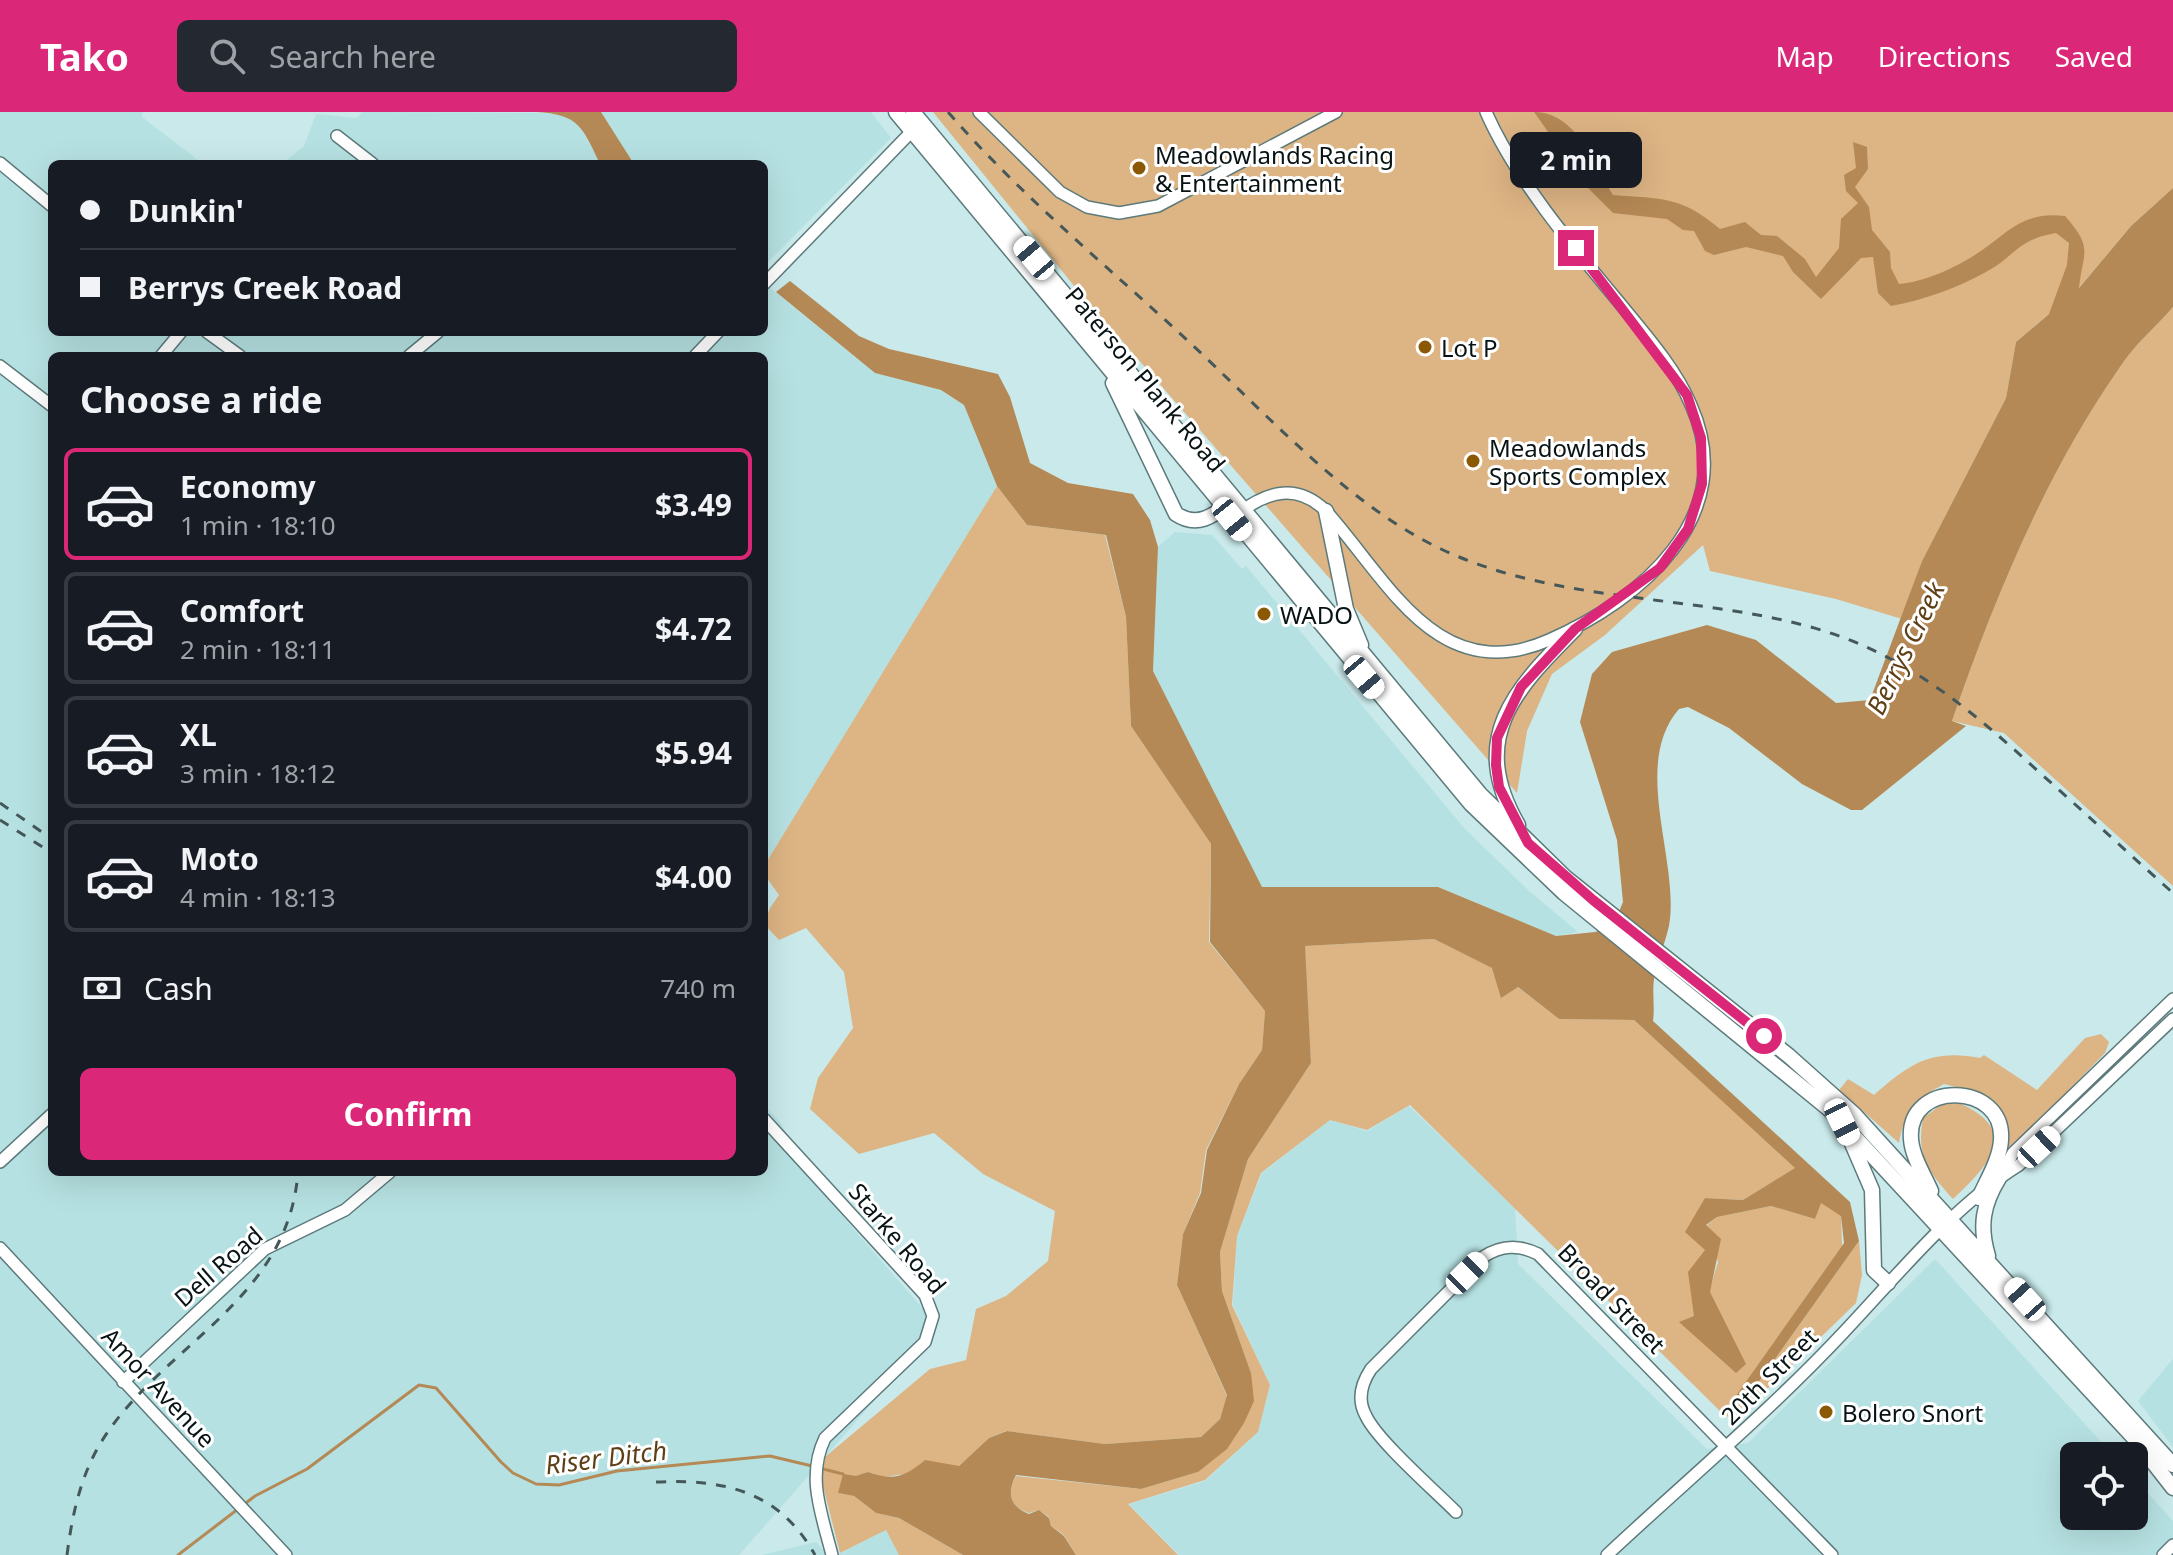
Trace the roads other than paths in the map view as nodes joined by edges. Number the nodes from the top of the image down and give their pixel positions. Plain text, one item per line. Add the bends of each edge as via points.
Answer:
1 (896, 112) edge
2 (979, 112) edge
3 (1336, 112) edge
4 (1486, 112) edge
5 (916, 122) edge
6 (337, 136) dead end
7 (368, 160) edge
8 (0, 163) edge
9 (48, 203) edge
10 (768, 280) edge
11 (178, 336) edge
12 (212, 336) edge
13 (433, 336) edge
14 (714, 336) edge
15 (164, 352) edge
16 (234, 352) edge
17 (414, 352) edge
18 (699, 352) edge
19 (1102, 361) junction
20 (0, 366) edge
21 (48, 403) edge
22 (1233, 509) junction
23 (1326, 511) junction
24 (1575, 629) junction
25 (1370, 664) junction
26 (1528, 843) junction
27 (1604, 917) junction
28 (1667, 967) junction
29 (2173, 999) edge
30 (2173, 1019) edge
31 (48, 1118) edge
32 (1842, 1122) junction
33 (768, 1123) edge
34 (0, 1162) edge
35 (385, 1176) edge
36 (1999, 1178) junction
37 (1979, 1198) junction
38 (1936, 1202) junction
39 (1948, 1225) junction
40 (0, 1248) edge
41 (1990, 1261) junction
42 (1888, 1283) junction
43 (123, 1382) junction
44 (1728, 1448) junction
45 (2173, 1465) edge
46 (2173, 1488) edge
47 (1456, 1512) dead end
48 (2173, 1545) edge
49 (286, 1555) edge
50 (832, 1555) edge
51 (1607, 1555) edge
52 (1832, 1555) edge
53 (2163, 1555) edge

1 - 5 main road, Paterson Plank Road
2 - 3 street via 1060,192 1087,207 1119,213 1158,206
4 - 24 street via 1557,223 1681,385 1701,438 1700,495 1675,550 1651,576
5 - 10 street
5 - 19 main road, Paterson Plank Road
5 - 22 main road, Paterson Plank Road
6 - 7 street
8 - 9 street
11 - 15 street
12 - 16 street
13 - 17 street
14 - 18 street
19 - 22 main road, Paterson Plank Road
19 - 22 main road via 1172,510 1194,521
20 - 21 street
22 - 23 street via 1287,491
22 - 25 main road, Paterson Plank Road
22 - 27 main road, Paterson Plank Road via 1471,804 1534,866
23 - 24 street via 1417,620 1445,641 1476,651 1508,653
23 - 25 main road via 1348,615
24 - 26 main road via 1521,687 1497,738 1501,794
25 - 26 main road, Paterson Plank Road via 1457,769
26 - 27 main road, Paterson Plank Road
27 - 28 main road, Paterson Plank Road
28 - 32 main road, Paterson Plank Road
28 - 38 main road, Paterson Plank Road via 1824,1086
29 - 36 street via 2013,1153
30 - 36 street
31 - 34 street
32 - 39 main road, Paterson Plank Road
32 - 42 main road via 1871,1184 1873,1264 1876,1275
33 - 50 street, Starke Road via 925,1295 933,1316 925,1342 825,1438 820,1449 816,1489
35 - 43 street, Dell Road via 345,1210 265,1249
36 - 37 street, 20th Street
36 - 41 main road via 1982,1218
37 - 38 main road via 1999,1151 2001,1129 1980,1101 1951,1094 1923,1107 1911,1134
37 - 39 street, 20th Street
38 - 39 main road, Paterson Plank Road
39 - 41 main road, Paterson Plank Road
39 - 42 street, 20th Street
39 - 46 main road, Paterson Plank Road
40 - 43 street, Amor Avenue
41 - 45 main road, Paterson Plank Road
42 - 44 street, 20th Street
43 - 49 street, Amor Avenue
44 - 47 street, Broad Street via 1538,1254 1520,1247 1501,1248 1483,1257 1371,1369 1362,1388 1362,1407 1372,1426
44 - 51 street, 20th Street
44 - 52 street, Broad Street
48 - 53 street

